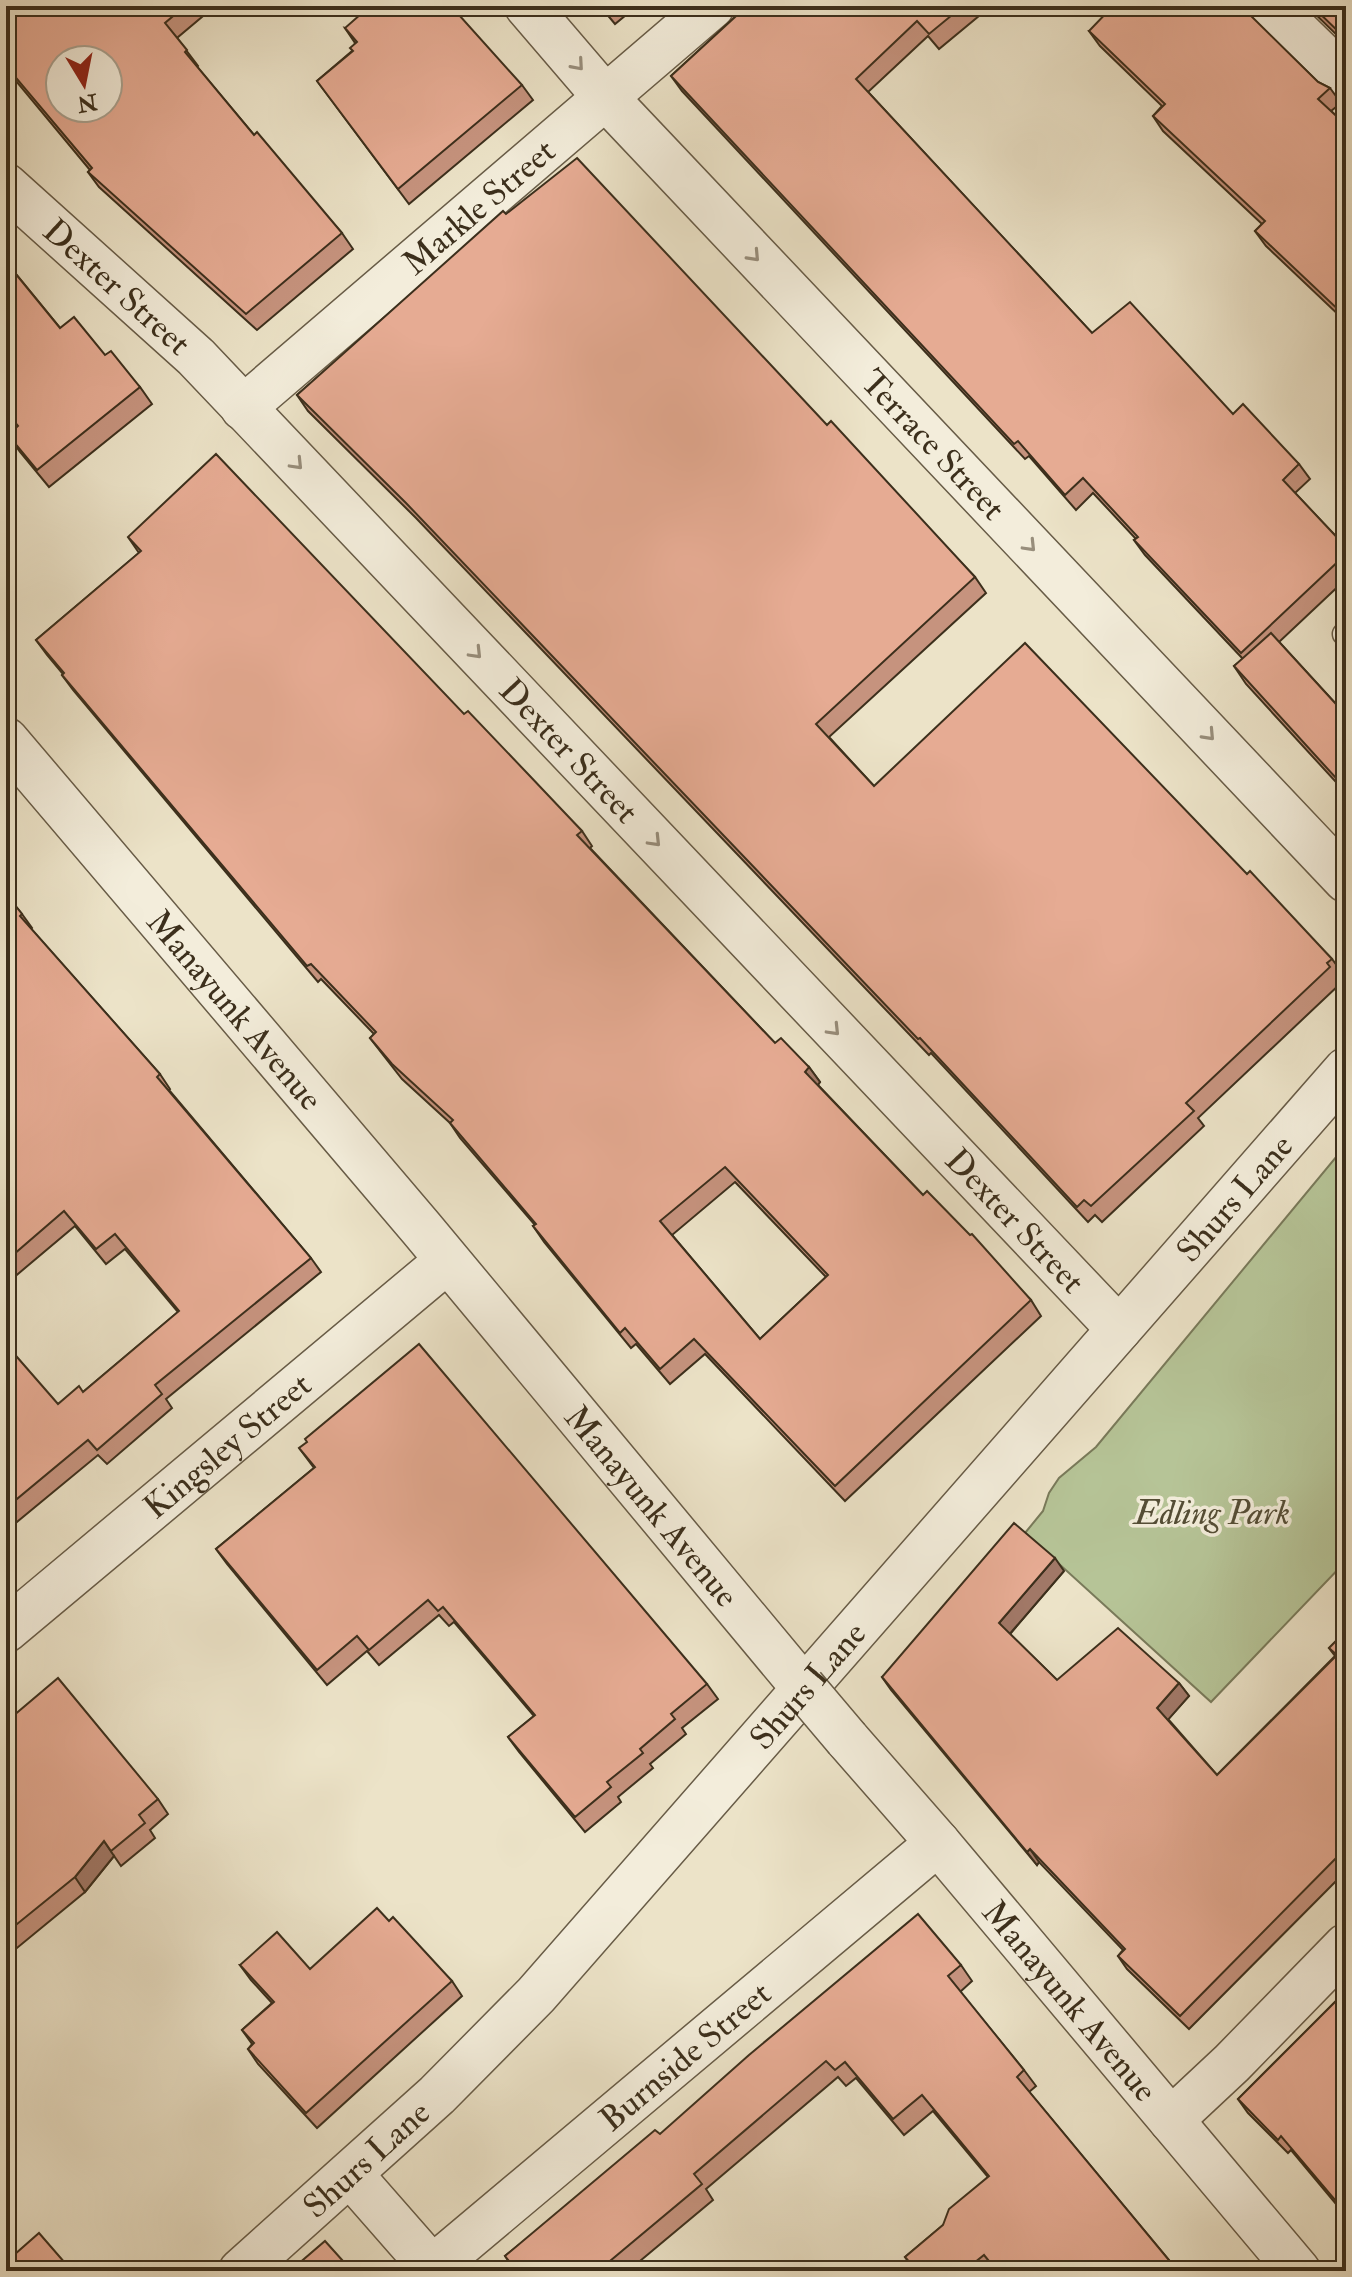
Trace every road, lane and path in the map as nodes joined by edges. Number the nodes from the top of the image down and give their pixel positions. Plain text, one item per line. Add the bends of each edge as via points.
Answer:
1 (527, 6) edge
2 (712, 6) edge
3 (1271, 6) edge
4 (1346, 79) edge
5 (605, 97) junction
6 (6, 186) edge
7 (243, 408) junction
8 (6, 740) edge
9 (1346, 880) edge
10 (1346, 1070) edge
11 (447, 1261) junction
12 (1119, 1329) junction
13 (6, 1630) edge
14 (938, 1843) junction
15 (1346, 1946) edge
16 (1171, 2120) junction
17 (350, 2174) junction
18 (434, 2270) edge
19 (241, 2271) edge
20 (1298, 2271) edge

1 -> 5 street, Terrace Street
2 - 5 street, Markle Street
3 - 4 street
5 - 7 street, Markle Street
5 -> 9 street, Terrace Street
6 - 7 street, Dexter Street via 196,357
7 -> 12 street, Dexter Street
8 - 11 street, Manayunk Avenue
10 - 12 street, Shurs Lane
11 - 13 street, Kingsley Street
11 - 14 street, Manayunk Avenue, bridge
12 - 17 street, Shurs Lane via 536,1995
14 - 16 street, Manayunk Avenue
14 - 18 street, Burnside Street
15 - 16 street
16 - 20 street, Manayunk Avenue
17 - 18 street
17 - 19 street, Shurs Lane

